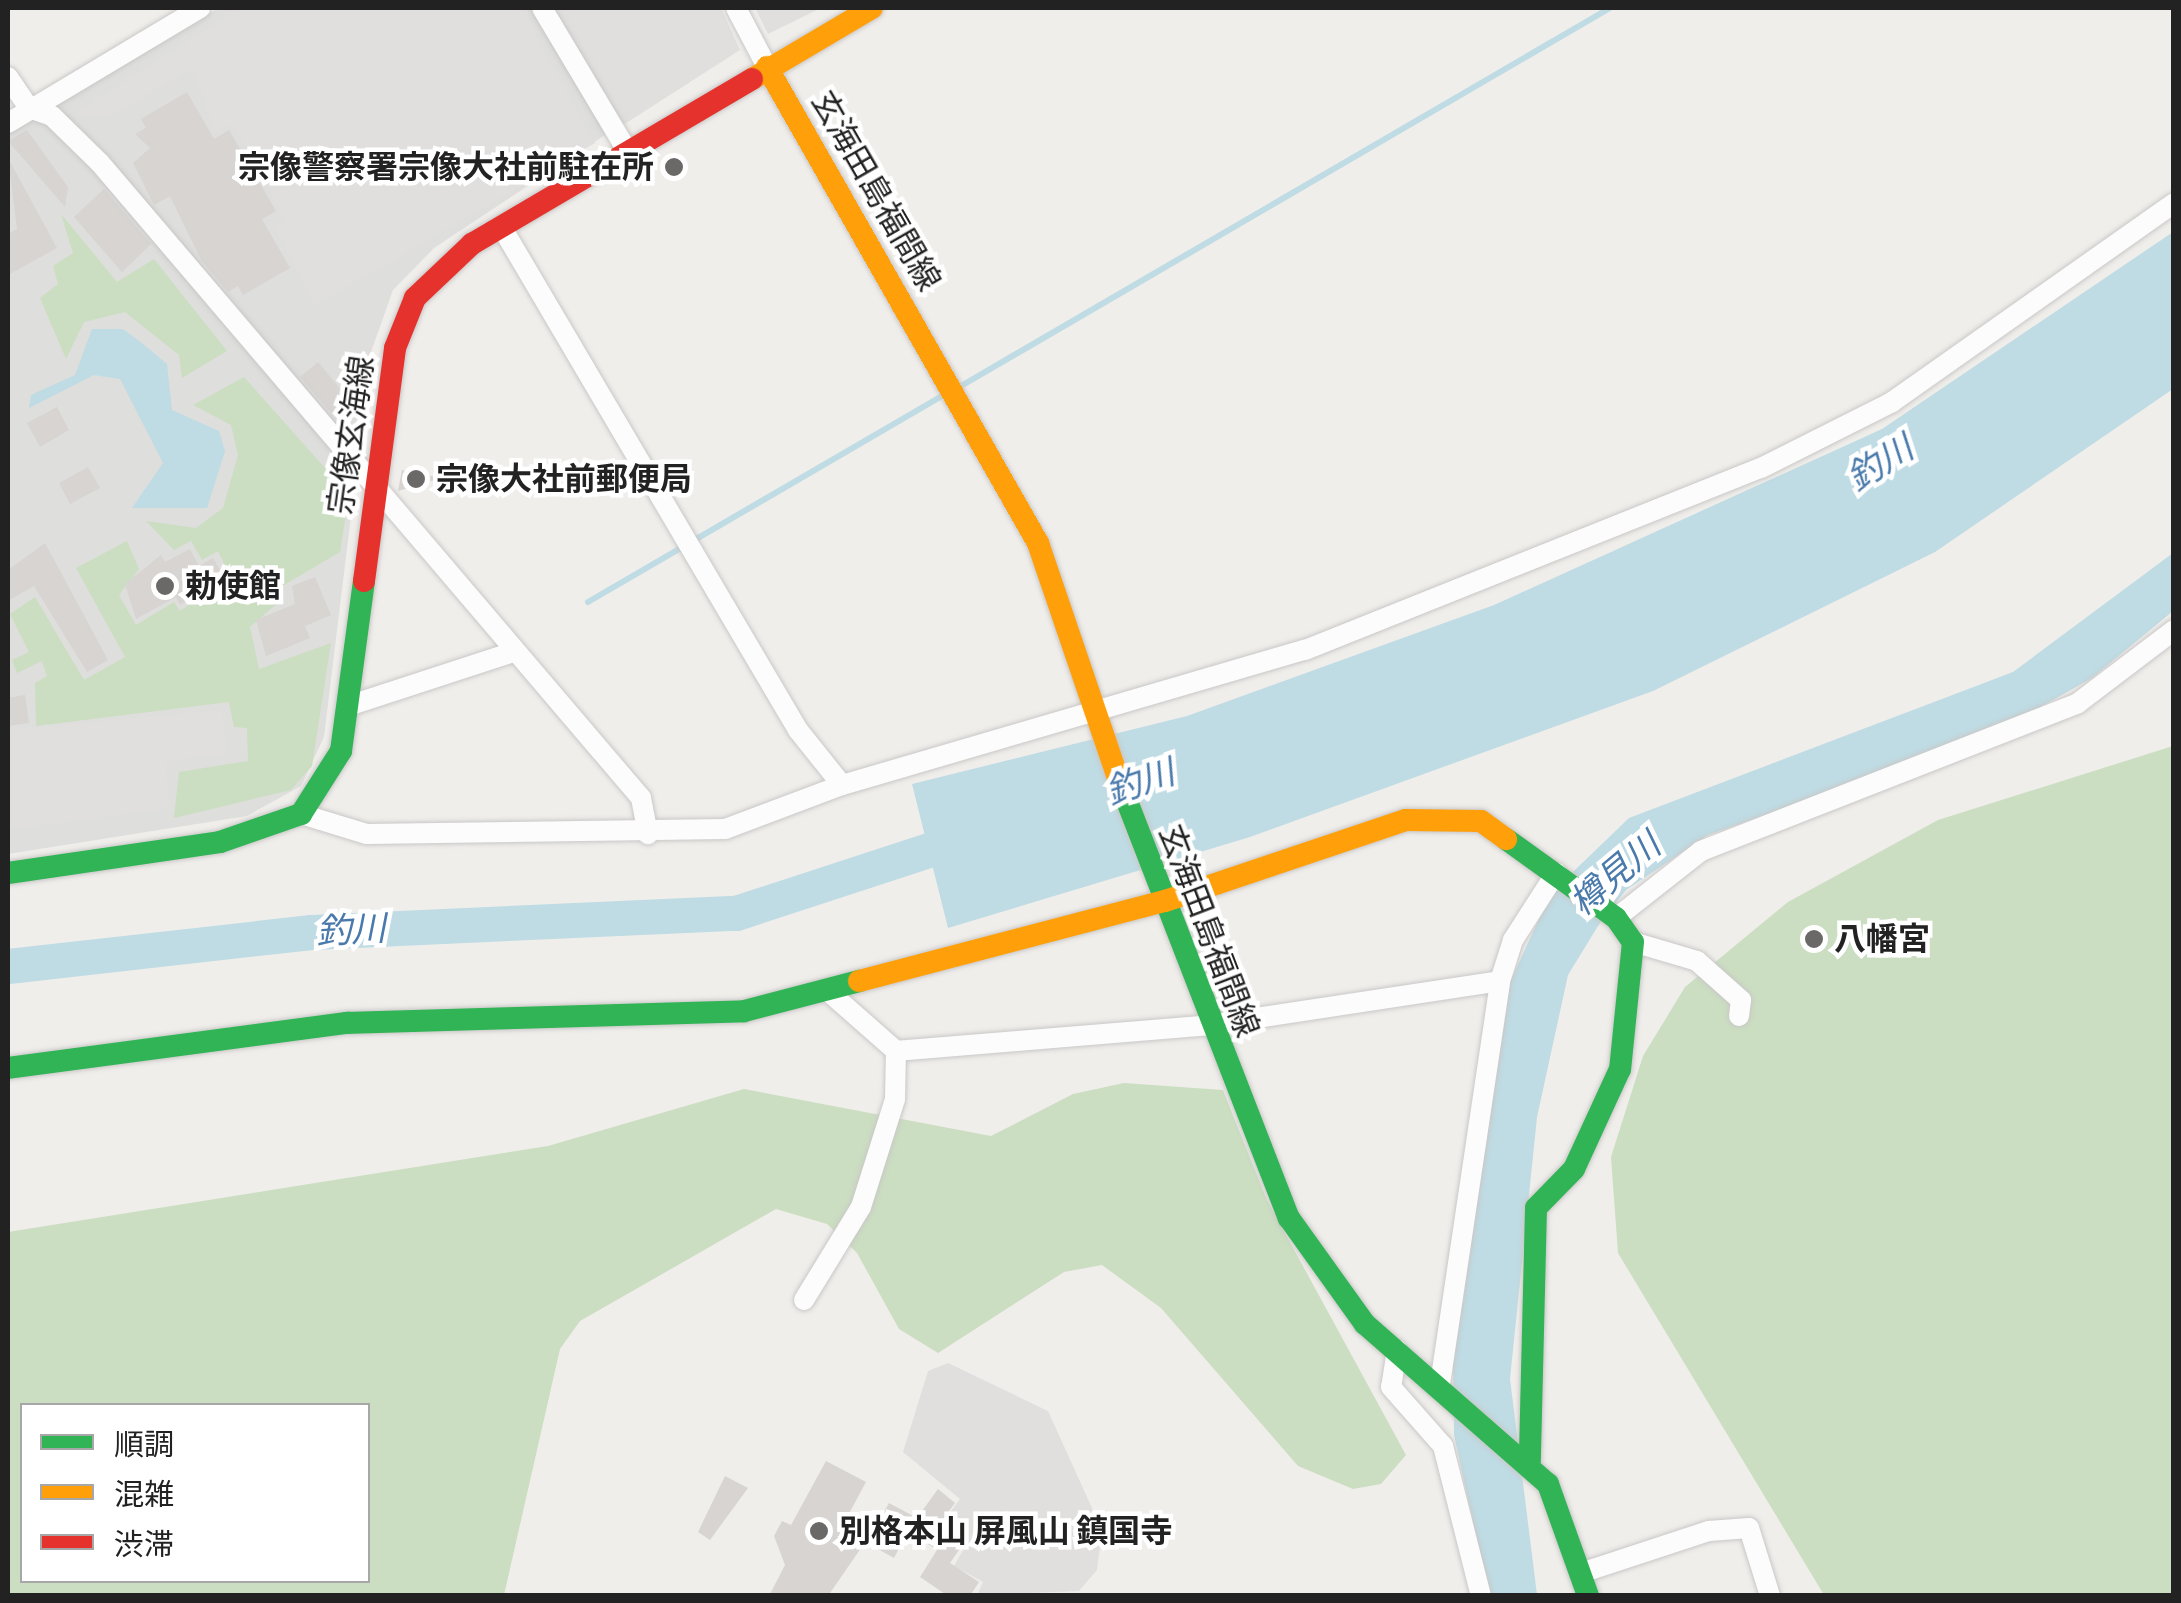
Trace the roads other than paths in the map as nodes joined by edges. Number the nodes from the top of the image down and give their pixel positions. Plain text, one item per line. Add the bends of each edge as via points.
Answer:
1 (200, 8) edge
2 (542, 8) edge
3 (736, 8) edge
4 (872, 8) edge
5 (767, 67) junction
6 (8, 77) edge
7 (30, 108) junction
8 (8, 123) edge
9 (626, 150) junction
10 (2174, 203) edge
11 (501, 226) junction
12 (376, 488) junction
13 (2174, 630) edge
14 (513, 652) junction
15 (348, 706) junction
16 (1098, 721) junction
17 (842, 785) junction
18 (300, 814) junction
19 (648, 834) junction
20 (8, 873) edge
21 (1562, 876) junction
22 (1164, 901) junction
23 (1616, 918) junction
24 (1633, 942) junction
25 (1500, 981) junction
26 (828, 991) junction
27 (1739, 1016) dead end
28 (1210, 1026) junction
29 (896, 1051) junction
30 (8, 1068) edge
31 (804, 1300) dead end
32 (1397, 1350) junction
33 (1445, 1388) junction
34 (1524, 1455) junction
35 (1586, 1584) edge
36 (1481, 1596) edge
37 (1770, 1596) edge

1 - 7 street
2 - 9 street
3 - 5 street
4 - 5 main road, 宗像玄海線
5 - 9 main road, 宗像玄海線
5 - 16 main road, 玄海田島福間線 via 1038,543
6 - 7 street
7 - 8 street
7 - 12 street via 52,116 100,163
9 - 11 main road, 宗像玄海線
10 - 16 street via 1953,364 1761,468 1454,596
11 - 12 main road, 宗像玄海線 via 433,272 402,321
11 - 17 street via 798,730
12 - 14 street
12 - 15 main road, 宗像玄海線
13 - 23 street via 2078,703 1701,850
14 - 15 street
14 - 19 street via 641,798
15 - 18 main road, 宗像玄海線 via 333,774
16 - 17 street
16 - 22 main road, 玄海田島福間線
17 - 19 street via 725,829
18 - 19 street via 367,834
18 - 20 main road via 220,842
21 - 22 main road via 1481,821 1430,814
21 - 23 main road
21 - 25 street via 1513,940
22 - 26 main road
22 - 28 main road, 玄海田島福間線
23 - 24 main road
24 - 27 street via 1697,961 1740,1000
24 - 34 main road via 1620,1069 1574,1169 1536,1208
25 - 28 street
25 - 33 street
26 - 29 street
26 - 30 main road via 694,1016 347,1023
28 - 29 street
28 - 32 main road, 玄海田島福間線 via 1312,1259
29 - 31 street via 895,1098 861,1207
32 - 33 main road, 玄海田島福間線
32 - 36 street via 1391,1387 1443,1446
33 - 34 main road, 玄海田島福間線
34 - 35 main road, 玄海田島福間線 via 1562,1508
35 - 37 street via 1709,1531 1749,1528

